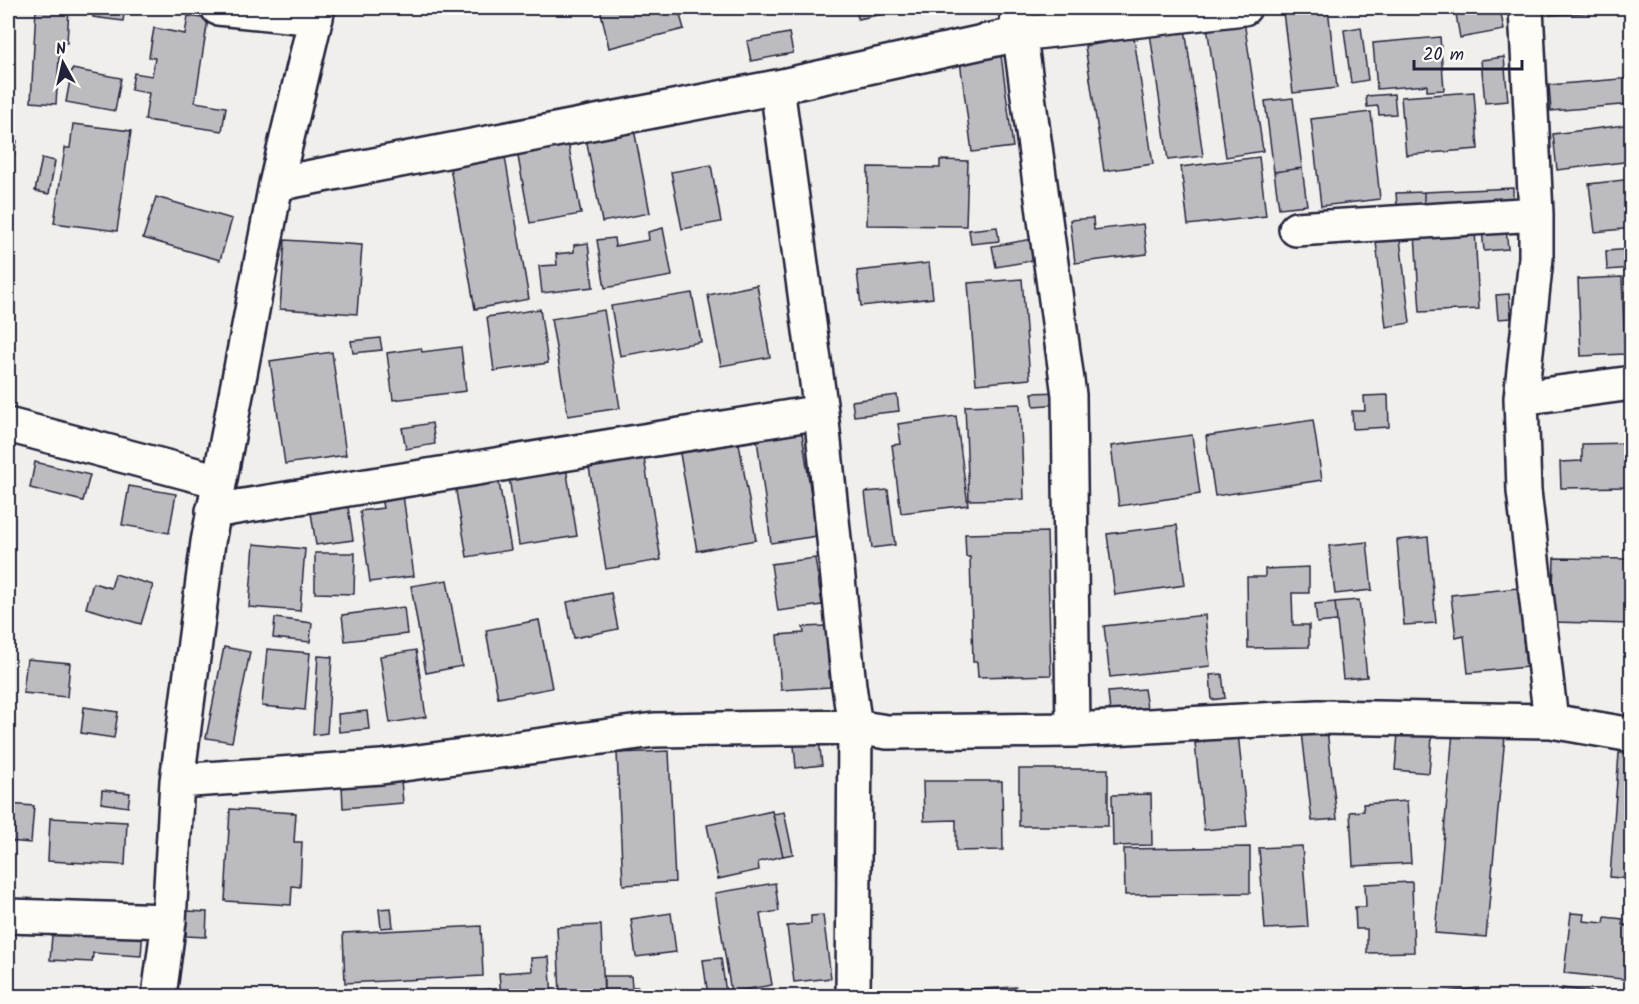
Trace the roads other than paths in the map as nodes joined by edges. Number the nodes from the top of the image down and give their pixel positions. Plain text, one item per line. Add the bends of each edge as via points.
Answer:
1 (218, 8) edge
2 (1244, 8) edge
3 (1526, 8) edge
4 (317, 13) edge
5 (1018, 21) edge
6 (777, 87) junction
7 (276, 184) junction
8 (1536, 214) junction
9 (1296, 229) dead end
10 (1632, 383) edge
11 (1521, 398) junction
12 (821, 412) junction
13 (8, 425) edge
14 (216, 496) junction
15 (1551, 721) junction
16 (855, 728) junction
17 (1073, 730) junction
18 (1632, 735) edge
19 (177, 781) junction
20 (8, 916) edge
21 (169, 921) junction
22 (159, 996) edge
23 (847, 996) edge
24 (853, 996) edge

1 - 4 street
2 - 5 street
3 - 8 street
4 - 7 street
5 - 6 street
5 - 17 street via 1069,395
6 - 7 street
6 - 12 street
7 - 14 street
8 - 9 street
8 - 11 street via 1536,258
10 - 11 street
11 - 15 street via 1524,491
12 - 14 street
12 - 16 street
13 - 14 street
14 - 19 street
15 - 17 street via 1318,717
15 - 18 street
16 - 17 street via 888,732
16 - 19 street via 654,730 381,768
16 - 24 street
19 - 21 street
20 - 21 street
21 - 22 street
23 - 24 street

